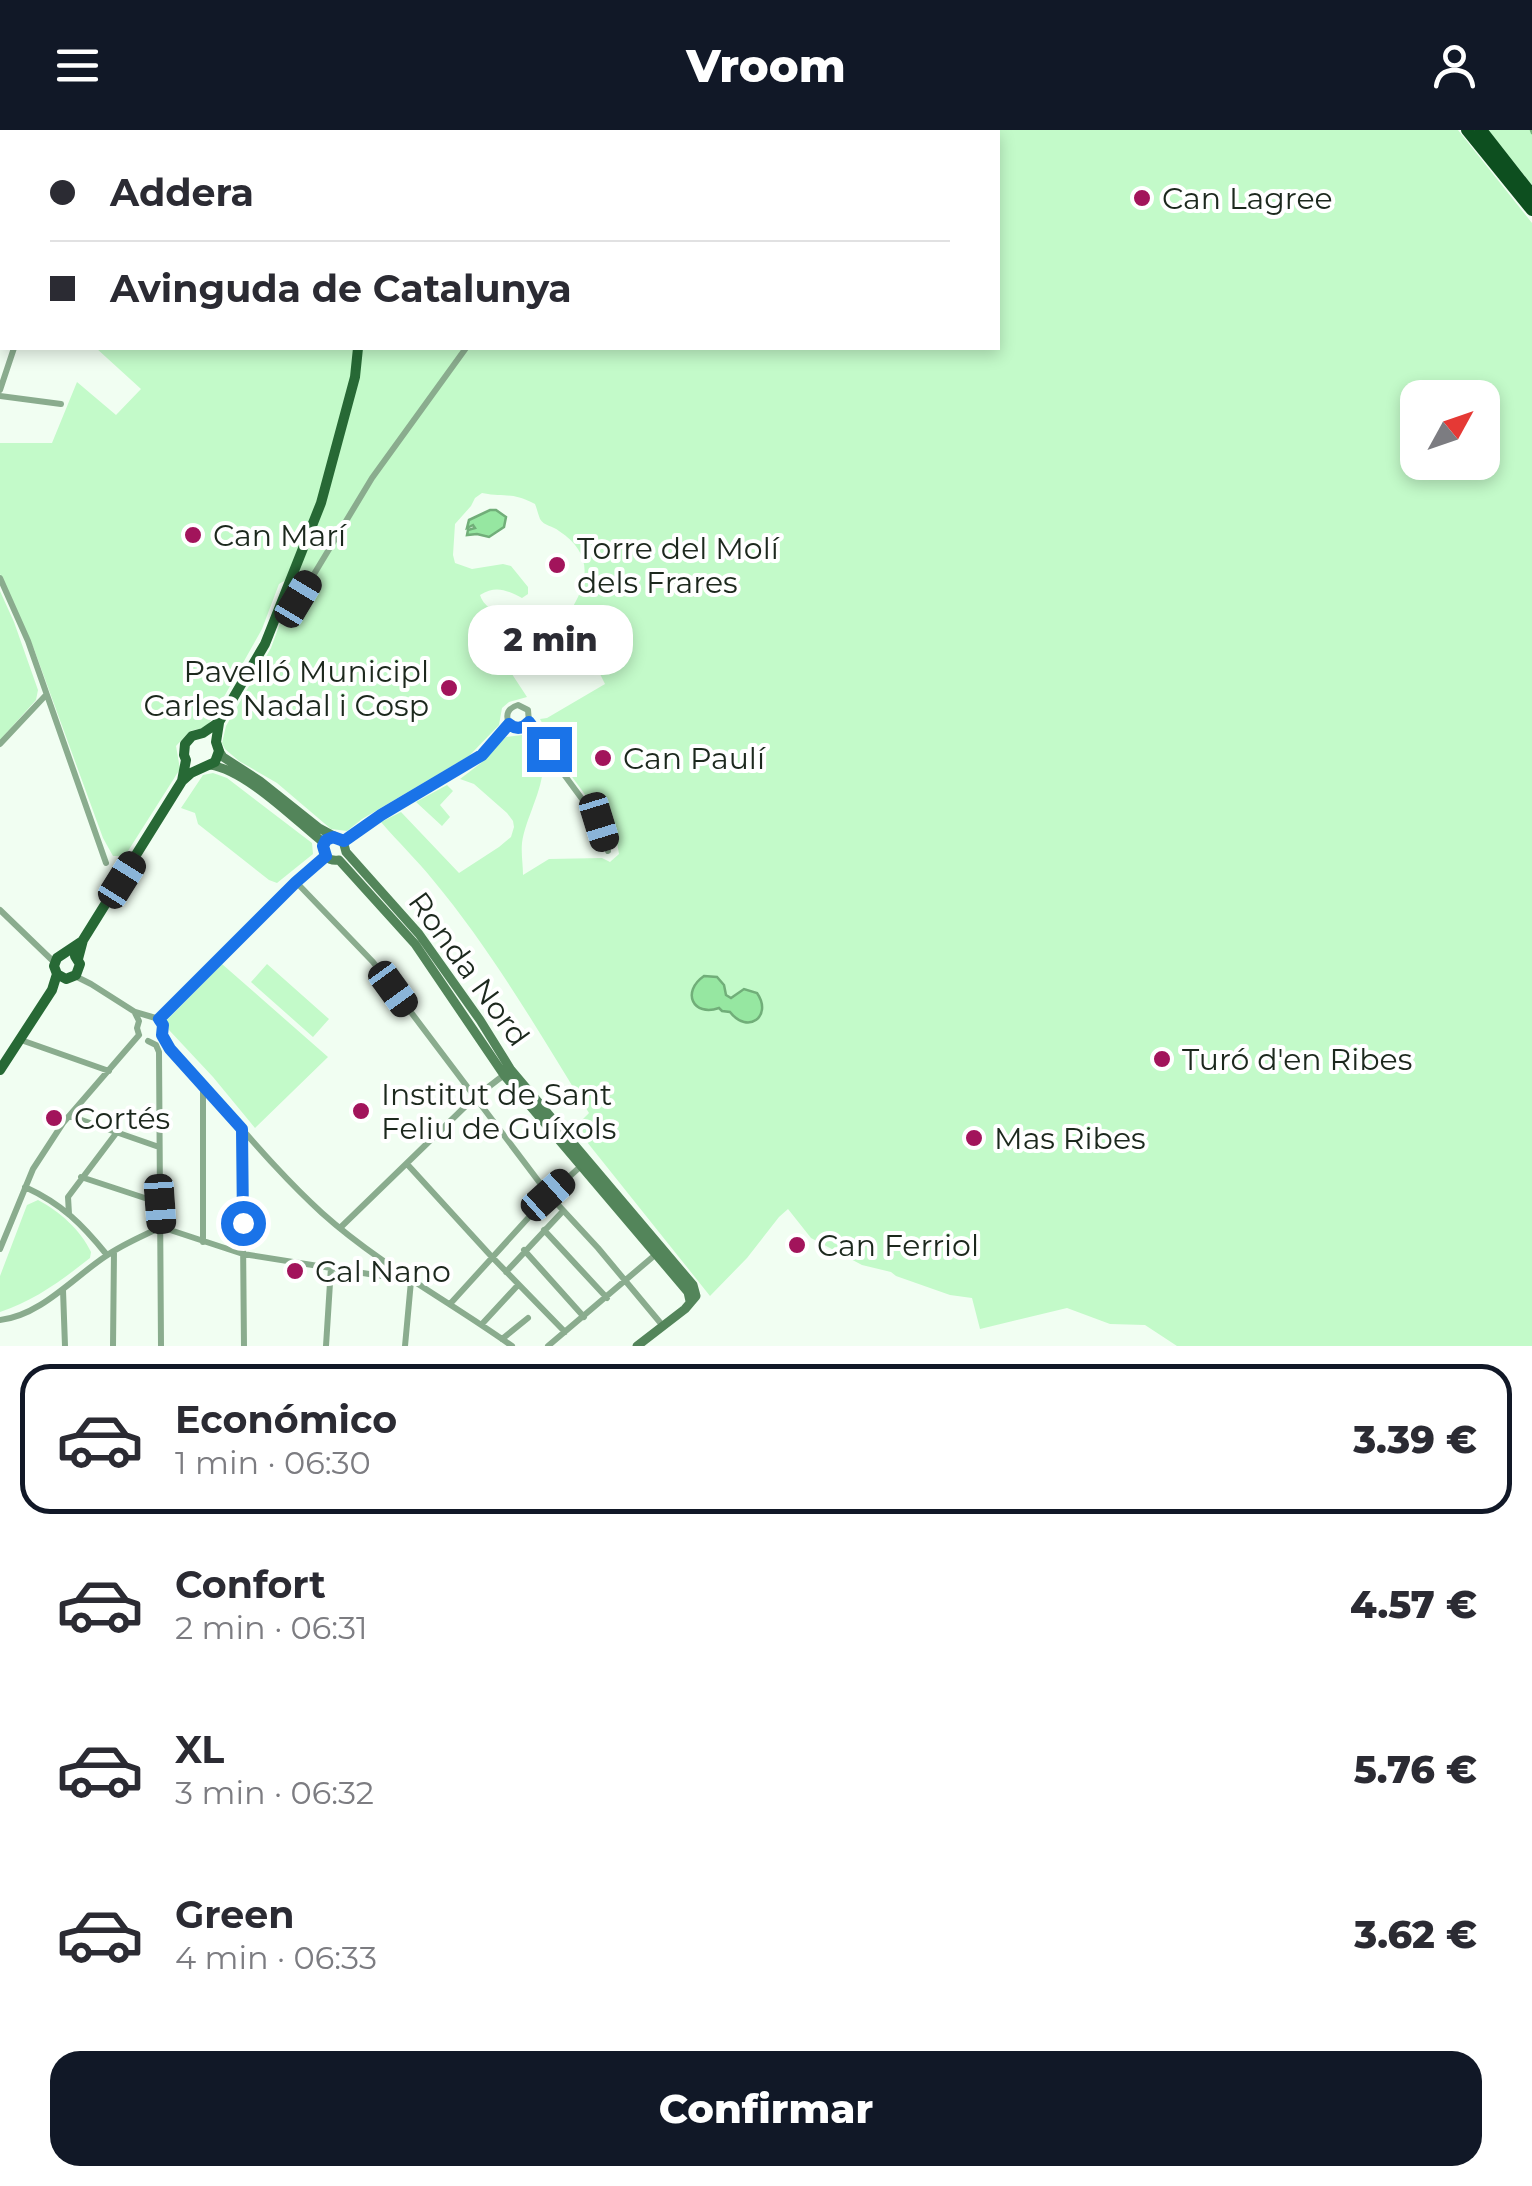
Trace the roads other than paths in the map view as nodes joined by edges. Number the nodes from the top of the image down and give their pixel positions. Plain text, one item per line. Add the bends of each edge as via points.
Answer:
1 (1467, 130) edge
2 (1481, 130) edge
3 (1532, 195) edge
4 (1532, 210) edge
5 (13, 350) edge
6 (358, 350) edge
7 (465, 350) edge
8 (0, 393) edge
9 (61, 404) dead end
10 (0, 578) edge
11 (281, 604) junction
12 (46, 695) junction
13 (219, 722) junction
14 (529, 722) junction
15 (509, 724) junction
16 (203, 733) junction
17 (0, 744) edge
18 (217, 746) junction
19 (186, 760) junction
20 (205, 767) junction
21 (182, 781) junction
22 (333, 840) junction
23 (608, 852) dead end
24 (326, 856) junction
25 (342, 856) junction
26 (106, 863) dead end
27 (296, 882) junction
28 (0, 910) edge
29 (67, 966) junction
30 (134, 1012) junction
31 (148, 1016) junction
32 (159, 1019) junction
33 (140, 1020) junction
34 (139, 1035) junction
35 (162, 1035) junction
36 (22, 1040) junction
37 (150, 1041) junction
38 (170, 1049) junction
39 (0, 1070) edge
40 (109, 1071) junction
41 (504, 1074) junction
42 (0, 1080) edge
43 (204, 1084) junction
44 (474, 1098) junction
45 (70, 1116) junction
46 (242, 1129) junction
47 (117, 1132) junction
48 (160, 1147) junction
49 (407, 1164) junction
50 (580, 1166) junction
51 (81, 1177) junction
52 (25, 1188) junction
53 (548, 1195) junction
54 (160, 1204) junction
55 (564, 1211) junction
56 (69, 1215) junction
57 (341, 1227) junction
58 (162, 1228) junction
59 (544, 1230) junction
60 (204, 1242) junction
61 (0, 1249) edge
62 (524, 1250) junction
63 (110, 1253) junction
64 (243, 1254) junction
65 (655, 1255) junction
66 (491, 1256) junction
67 (332, 1267) junction
68 (399, 1272) junction
69 (506, 1272) junction
70 (411, 1281) junction
71 (626, 1281) junction
72 (518, 1285) junction
73 (63, 1290) junction
74 (606, 1298) junction
75 (693, 1299) junction
76 (450, 1304) junction
77 (584, 1317) junction
78 (528, 1318) dead end
79 (0, 1320) edge
80 (482, 1324) junction
81 (663, 1326) junction
82 (566, 1332) junction
83 (502, 1339) junction
84 (65, 1346) edge
85 (113, 1346) edge
86 (161, 1346) edge
87 (244, 1346) edge
88 (326, 1346) edge
89 (405, 1346) edge
90 (512, 1346) edge
91 (548, 1346) edge
92 (638, 1346) edge

1 - 4 highway
2 - 3 highway
5 - 8 street
6 - 11 main road via 321,503
7 - 11 street via 372,478 298,599
8 - 9 street
10 - 12 street
11 - 13 main road
12 - 17 street
12 - 26 street
13 - 16 main road
13 - 18 main road
14 - 15 street via 522,728
14 - 15 street via 528,710 518,705 508,712
14 - 23 street via 599,822
15 - 22 street via 482,755
16 - 18 main road
16 - 19 main road via 188,739
18 - 20 main road via 218,757
18 - 22 street
19 - 20 main road
19 - 21 main road
20 - 21 main road
20 - 22 street via 224,767
21 - 29 main road
22 - 24 street via 323,850
22 - 25 street
24 - 25 street
24 - 27 street
25 - 41 street, Ronda Nord via 415,944
25 - 75 street, Ronda Nord via 419,934 511,1070 693,1285
27 - 32 street
27 - 44 street via 372,962
28 - 29 street
29 - 30 street
29 - 36 main road
30 - 31 street
30 - 33 street
31 - 32 street
31 - 33 street
32 - 35 street
33 - 34 street
34 - 37 street
34 - 40 street
35 - 37 street
35 - 38 street
36 - 39 main road
36 - 40 street
36 - 42 main road
37 - 38 street
37 - 48 street via 160,1052
38 - 43 street
40 - 45 street
41 - 44 street
41 - 50 street, Ronda Nord
43 - 46 street
43 - 60 street
44 - 49 street
44 - 53 street
45 - 47 street
45 - 52 street
46 - 57 street
46 - 64 street
47 - 48 street
47 - 51 street
48 - 54 street
49 - 57 street
49 - 66 street
50 - 53 street
50 - 65 street, Ronda Nord
51 - 54 street
51 - 56 street via 68,1196
52 - 56 street
52 - 61 street
53 - 55 street
53 - 66 street
54 - 58 street
55 - 59 street
55 - 71 street
56 - 63 street
57 - 68 street
58 - 60 street
58 - 63 street
58 - 86 street
59 - 62 street
59 - 74 street
60 - 64 street
62 - 69 street
62 - 77 street
63 - 73 street
63 - 85 street
64 - 67 street
64 - 87 street
65 - 71 street
65 - 75 street, Ronda Nord
66 - 69 street
66 - 76 street
67 - 68 street via 388,1277
67 - 88 street
68 - 70 street
69 - 72 street
70 - 76 street
70 - 89 street
71 - 74 street
71 - 81 street
72 - 80 street
72 - 82 street
73 - 79 street
73 - 84 street
74 - 77 street
75 - 81 street
76 - 80 street
77 - 82 street
78 - 83 street
80 - 83 street
81 - 92 street
82 - 91 street
83 - 90 street

